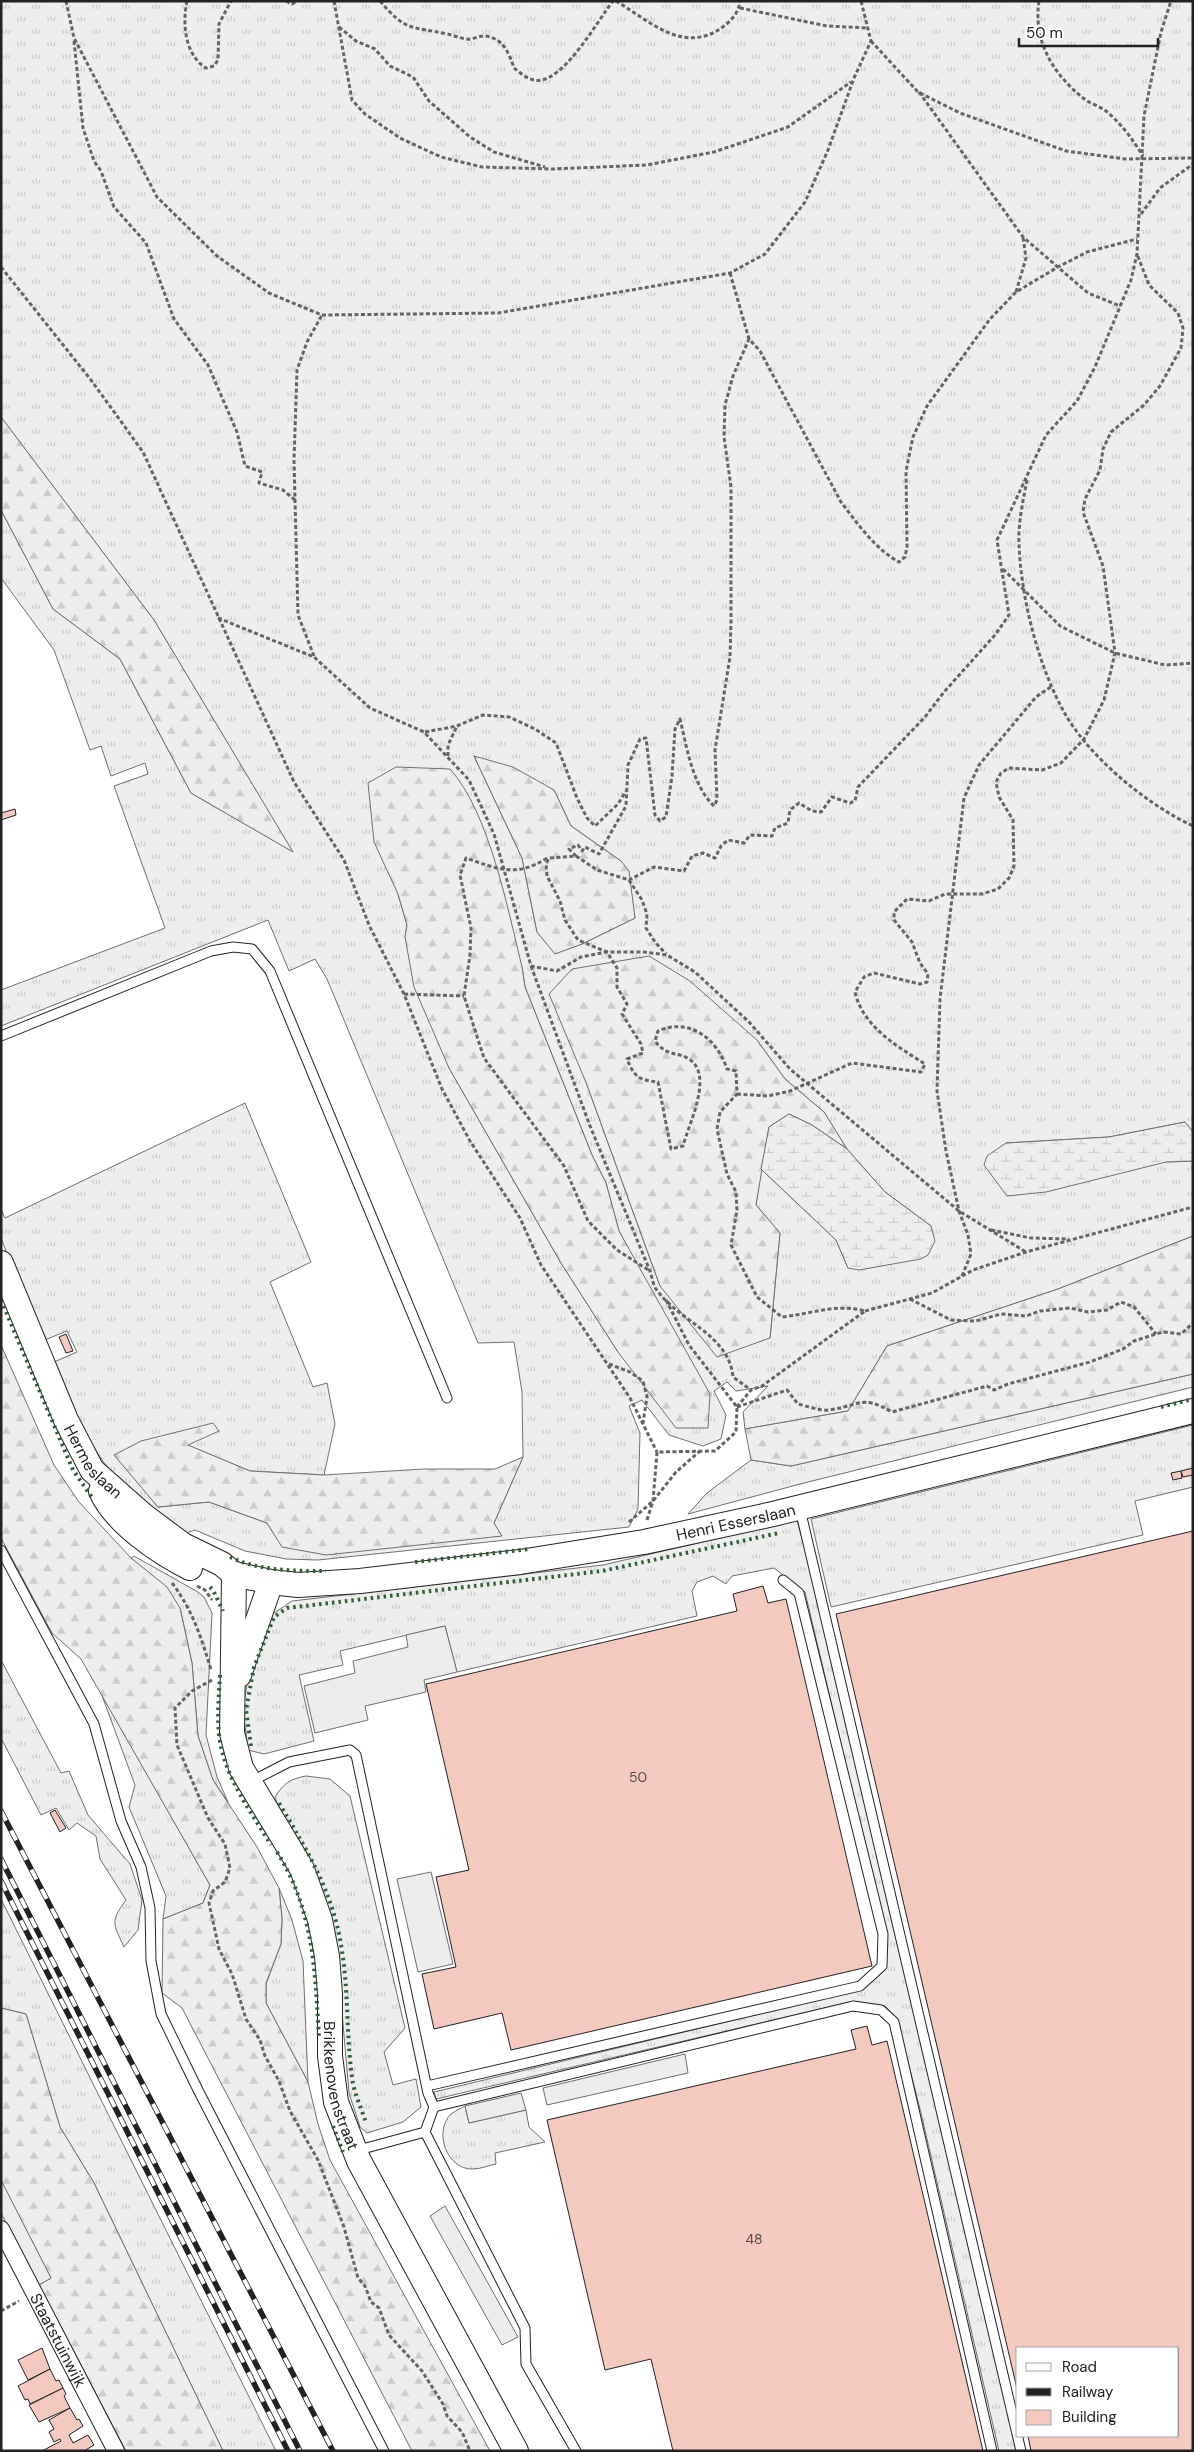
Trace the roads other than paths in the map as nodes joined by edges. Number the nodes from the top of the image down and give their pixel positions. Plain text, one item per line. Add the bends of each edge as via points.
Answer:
1 (1, 1036) edge
2 (1, 1263) edge
3 (447, 1398) dead end
4 (1193, 1411) edge
5 (800, 1508) junction
6 (1, 1550) edge
7 (234, 1574) junction
8 (783, 1580) dead end
9 (271, 1582) junction
10 (231, 1699) junction
11 (250, 1782) junction
12 (427, 2086) junction
13 (434, 2107) junction
14 (425, 2132) junction
15 (355, 2152) junction
16 (1, 2229) edge
17 (1016, 2430) edge
18 (1018, 2437) edge
19 (116, 2451) edge
20 (384, 2451) edge
21 (516, 2451) edge
22 (576, 2451) edge
23 (992, 2451) edge
24 (1021, 2451) edge

1 - 3 lane via 211,951 233,946 252,949 270,971
2 - 7 street, Hermeslaan via 66,1420 103,1496 142,1538 188,1567 214,1578
4 - 5 street, Henri Esserslaan
5 - 9 street, Henri Esserslaan via 644,1542 520,1562 360,1581 298,1585
5 - 17 lane
6 - 20 lane via 94,1724 122,1821 141,1867 150,1908 152,1961 162,2014
7 - 9 street
7 - 10 street, Brikkenovenstraat
8 - 12 lane via 799,1593 883,1934 882,1966 860,1986
9 - 10 street, Brikkenovenstraat
10 - 11 street, Brikkenovenstraat via 232,1733 241,1768
11 - 12 lane via 289,1762 350,1750 356,1755
11 - 15 street, Brikkenovenstraat via 302,1869 320,1920 327,1956 330,2056 336,2102
12 - 13 lane
13 - 14 lane
13 - 23 lane via 853,2006 881,2010 894,2022
14 - 15 lane
14 - 22 lane via 525,2328 526,2364
15 - 21 street, Brikkenovenstraat
16 - 19 street, Staatstuinwijk
18 - 24 lane

